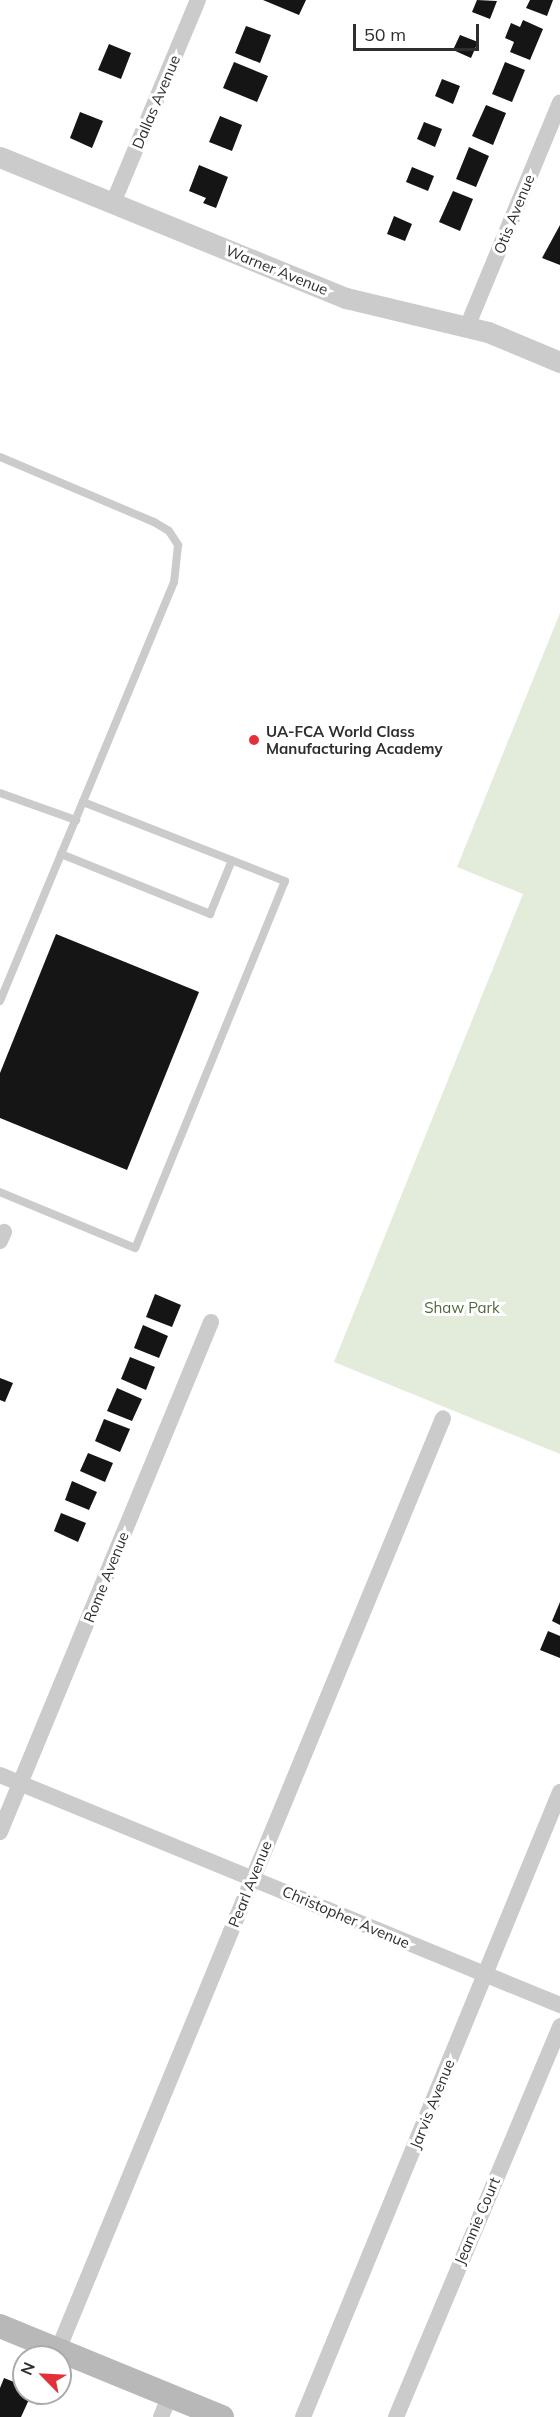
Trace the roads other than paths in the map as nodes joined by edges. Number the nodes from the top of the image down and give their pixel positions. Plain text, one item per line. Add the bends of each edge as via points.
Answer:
1 (198, 0) edge
2 (560, 102) edge
3 (0, 157) edge
4 (113, 203) junction
5 (467, 327) junction
6 (560, 362) edge
7 (0, 458) edge
8 (0, 793) edge
9 (83, 802) junction
10 (76, 820) junction
11 (61, 854) junction
12 (232, 861) junction
13 (0, 1001) edge
14 (0, 1192) edge
15 (211, 1322) dead end
16 (443, 1418) dead end
17 (0, 1775) edge
18 (21, 1782) junction
19 (560, 1792) edge
20 (0, 1832) edge
21 (252, 1878) junction
22 (485, 1975) junction
23 (560, 2005) edge
24 (560, 2026) edge
25 (0, 2326) edge
26 (46, 2345) edge
27 (60, 2345) edge
28 (72, 2357) edge
29 (165, 2406) edge
30 (222, 2417) edge
31 (303, 2417) edge
32 (396, 2417) edge

1 - 4 street, Dallas Avenue
2 - 5 street, Otis Avenue
3 - 4 street, Warner Avenue
4 - 5 street, Warner Avenue via 346,298
5 - 6 street, Warner Avenue
7 - 9 lane via 154,522 169,531 178,545 174,582
8 - 10 lane
9 - 10 lane
9 - 12 lane
10 - 11 lane
11 - 12 lane via 210,914
11 - 13 lane
12 - 14 lane via 285,881 135,1248
15 - 18 street, Rome Avenue
16 - 21 street, Pearl Avenue
17 - 18 street, Christopher Avenue
18 - 20 street, Rome Avenue
18 - 21 street, Christopher Avenue
19 - 22 street, Jarvis Avenue
21 - 22 street, Christopher Avenue
21 - 27 street, Pearl Avenue
22 - 23 street, Christopher Avenue
22 - 31 street, Jarvis Avenue
24 - 32 street, Jeannie Court
25 - 26 main road
28 - 29 main road
29 - 30 main road

